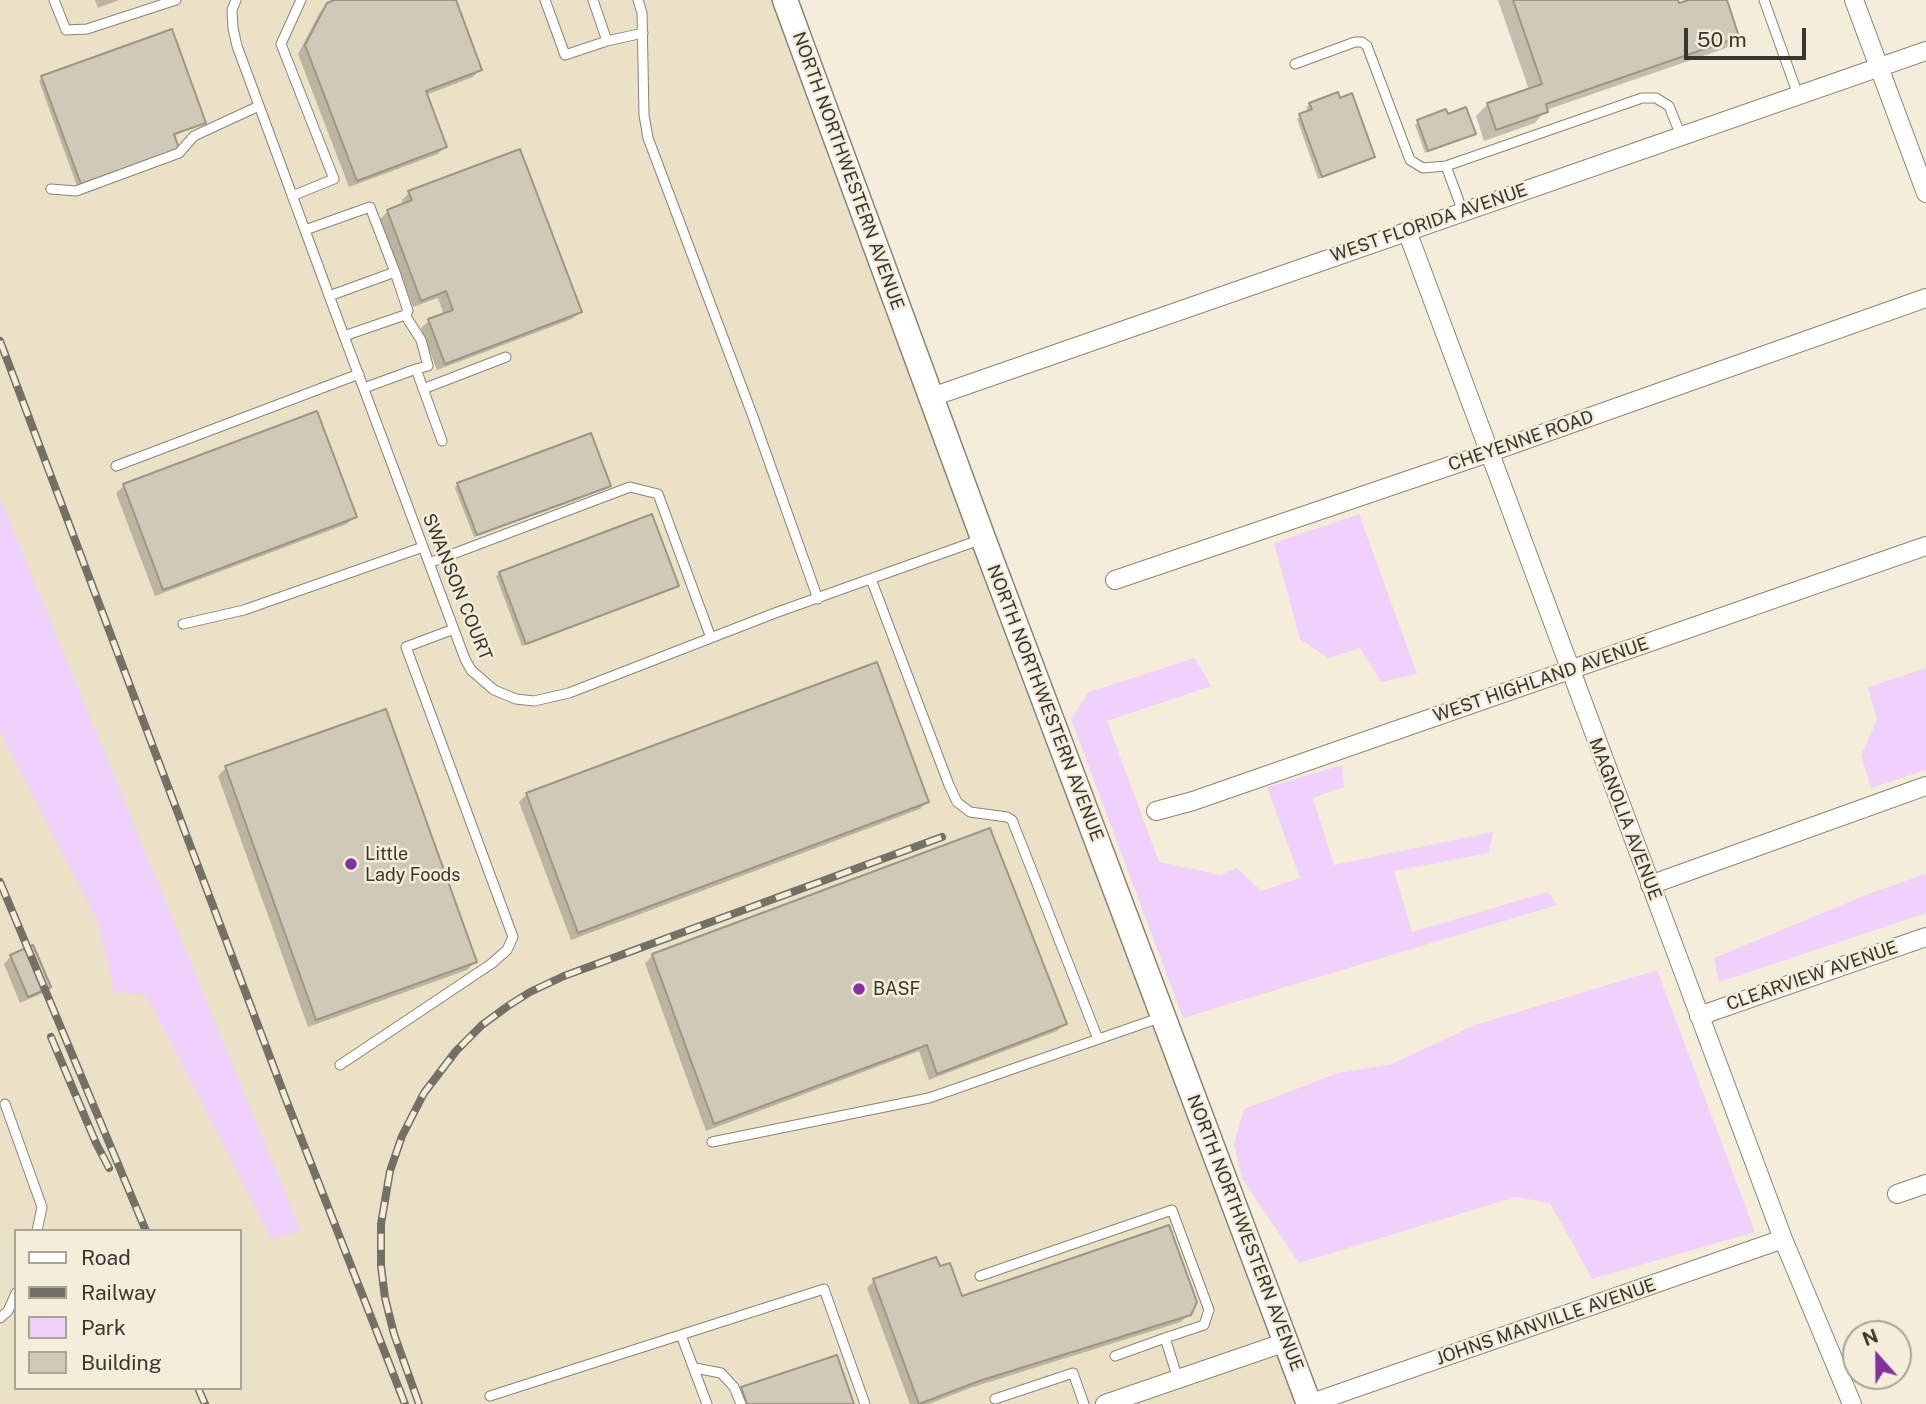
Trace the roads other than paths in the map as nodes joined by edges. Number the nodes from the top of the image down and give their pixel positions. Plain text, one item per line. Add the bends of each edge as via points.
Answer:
1 (54, 0) edge
2 (176, 0) edge
3 (236, 0) edge
4 (302, 0) edge
5 (545, 0) edge
6 (593, 0) edge
7 (638, 0) edge
8 (785, 0) edge
9 (1764, 0) edge
10 (1854, 0) edge
11 (643, 33) junction
12 (607, 41) junction
13 (1926, 51) edge
14 (1295, 64) dead end
15 (1879, 67) junction
16 (1798, 95) junction
17 (259, 106) junction
18 (1681, 136) junction
19 (1446, 166) junction
20 (51, 189) dead end
21 (1926, 193) edge
22 (292, 196) junction
23 (1463, 212) junction
24 (304, 230) junction
25 (1406, 231) junction
26 (396, 272) junction
27 (329, 296) junction
28 (1926, 298) edge
29 (405, 315) junction
30 (344, 336) junction
31 (506, 357) dead end
32 (416, 369) junction
33 (359, 374) junction
34 (364, 388) junction
35 (423, 389) junction
36 (932, 397) junction
37 (442, 441) dead end
38 (1488, 453) junction
39 (116, 466) dead end
40 (983, 538) junction
41 (1926, 546) edge
42 (423, 547) junction
43 (429, 563) junction
44 (871, 579) junction
45 (1115, 580) dead end
46 (818, 599) junction
47 (183, 624) dead end
48 (454, 629) junction
49 (711, 639) junction
50 (1569, 670) junction
51 (1926, 786) edge
52 (1156, 811) dead end
53 (1650, 885) junction
54 (1926, 937) edge
55 (1699, 1016) junction
56 (1163, 1017) junction
57 (1098, 1039) junction
58 (340, 1065) dead end
59 (5, 1104) dead end
60 (712, 1142) dead end
61 (1926, 1184) edge
62 (1897, 1194) dead end
63 (37, 1229) edge
64 (1783, 1239) junction
65 (980, 1276) dead end
66 (14, 1298) edge
67 (0, 1318) edge
68 (681, 1335) junction
69 (1165, 1339) junction
70 (1286, 1342) junction
71 (1115, 1356) dead end
72 (695, 1368) junction
73 (1178, 1379) junction
74 (490, 1396) dead end
75 (995, 1399) dead end
76 (707, 1404) edge
77 (741, 1404) edge
78 (865, 1404) edge
79 (1084, 1404) edge
80 (1105, 1404) edge
81 (1309, 1404) edge
82 (1852, 1404) edge

1 - 2 lane via 66,30 88,29
3 - 17 lane, SWANSON COURT via 234,37
4 - 22 lane via 281,44 334,179
5 - 12 lane via 565,55
6 - 12 lane
7 - 11 lane
8 - 36 street, NORTH NORTHWESTERN AVENUE
9 - 16 lane
10 - 15 street
11 - 12 lane
11 - 46 lane via 643,115 648,138
13 - 15 street, WEST FLORIDA AVENUE
14 - 19 lane via 1362,42 1410,160 1423,168
15 - 16 street, WEST FLORIDA AVENUE
15 - 21 street
16 - 18 street, WEST FLORIDA AVENUE
17 - 20 lane via 194,135 179,153 76,191
17 - 22 lane, SWANSON COURT
18 - 19 lane via 1669,106 1656,97 1642,98
18 - 23 street, WEST FLORIDA AVENUE
19 - 23 lane
22 - 24 lane, SWANSON COURT
23 - 25 street, WEST FLORIDA AVENUE
24 - 26 lane via 370,207
24 - 27 lane, SWANSON COURT
25 - 36 street, WEST FLORIDA AVENUE
25 - 38 street, MAGNOLIA AVENUE
26 - 27 lane
26 - 29 lane via 408,311
27 - 30 lane, SWANSON COURT
28 - 38 street, CHEYENNE ROAD
29 - 30 lane
29 - 32 lane via 421,340 429,366
30 - 33 lane, SWANSON COURT
31 - 35 lane
32 - 34 lane
32 - 35 lane
33 - 34 lane, SWANSON COURT
33 - 39 lane
34 - 42 lane, SWANSON COURT
35 - 37 lane
36 - 40 street, NORTH NORTHWESTERN AVENUE
38 - 45 street, CHEYENNE ROAD
38 - 50 street, MAGNOLIA AVENUE
40 - 44 lane, SWANSON COURT
40 - 56 street, NORTH NORTHWESTERN AVENUE
41 - 50 street, WEST HIGHLAND AVENUE
42 - 43 lane, SWANSON COURT
42 - 47 lane via 244,610
43 - 48 lane, SWANSON COURT
43 - 49 lane via 630,488 658,494
44 - 46 lane, SWANSON COURT
44 - 57 lane via 957,802 970,812 1007,817 1014,824
46 - 49 lane, SWANSON COURT
48 - 49 lane, SWANSON COURT via 471,670 484,683 516,699 534,701 569,694
48 - 58 lane via 406,647 513,937 507,950 491,964
50 - 52 street, WEST HIGHLAND AVENUE
50 - 53 street, MAGNOLIA AVENUE
51 - 53 street
53 - 55 street, MAGNOLIA AVENUE
54 - 55 street, CLEARVIEW AVENUE
55 - 64 street, MAGNOLIA AVENUE
56 - 57 lane
56 - 70 street, NORTH NORTHWESTERN AVENUE
57 - 60 lane via 929,1097
59 - 63 lane via 42,1207
61 - 62 street
64 - 81 street, JOHNS MANVILLE AVENUE
64 - 82 street, MAGNOLIA AVENUE
65 - 69 lane via 1172,1210 1209,1310 1204,1325
66 - 67 lane
68 - 72 lane
68 - 74 lane
68 - 78 lane via 824,1289
69 - 71 lane
69 - 73 lane
70 - 73 street
70 - 81 street, NORTH NORTHWESTERN AVENUE
72 - 76 lane
72 - 77 lane via 721,1373
73 - 80 street
75 - 79 lane via 1073,1373

